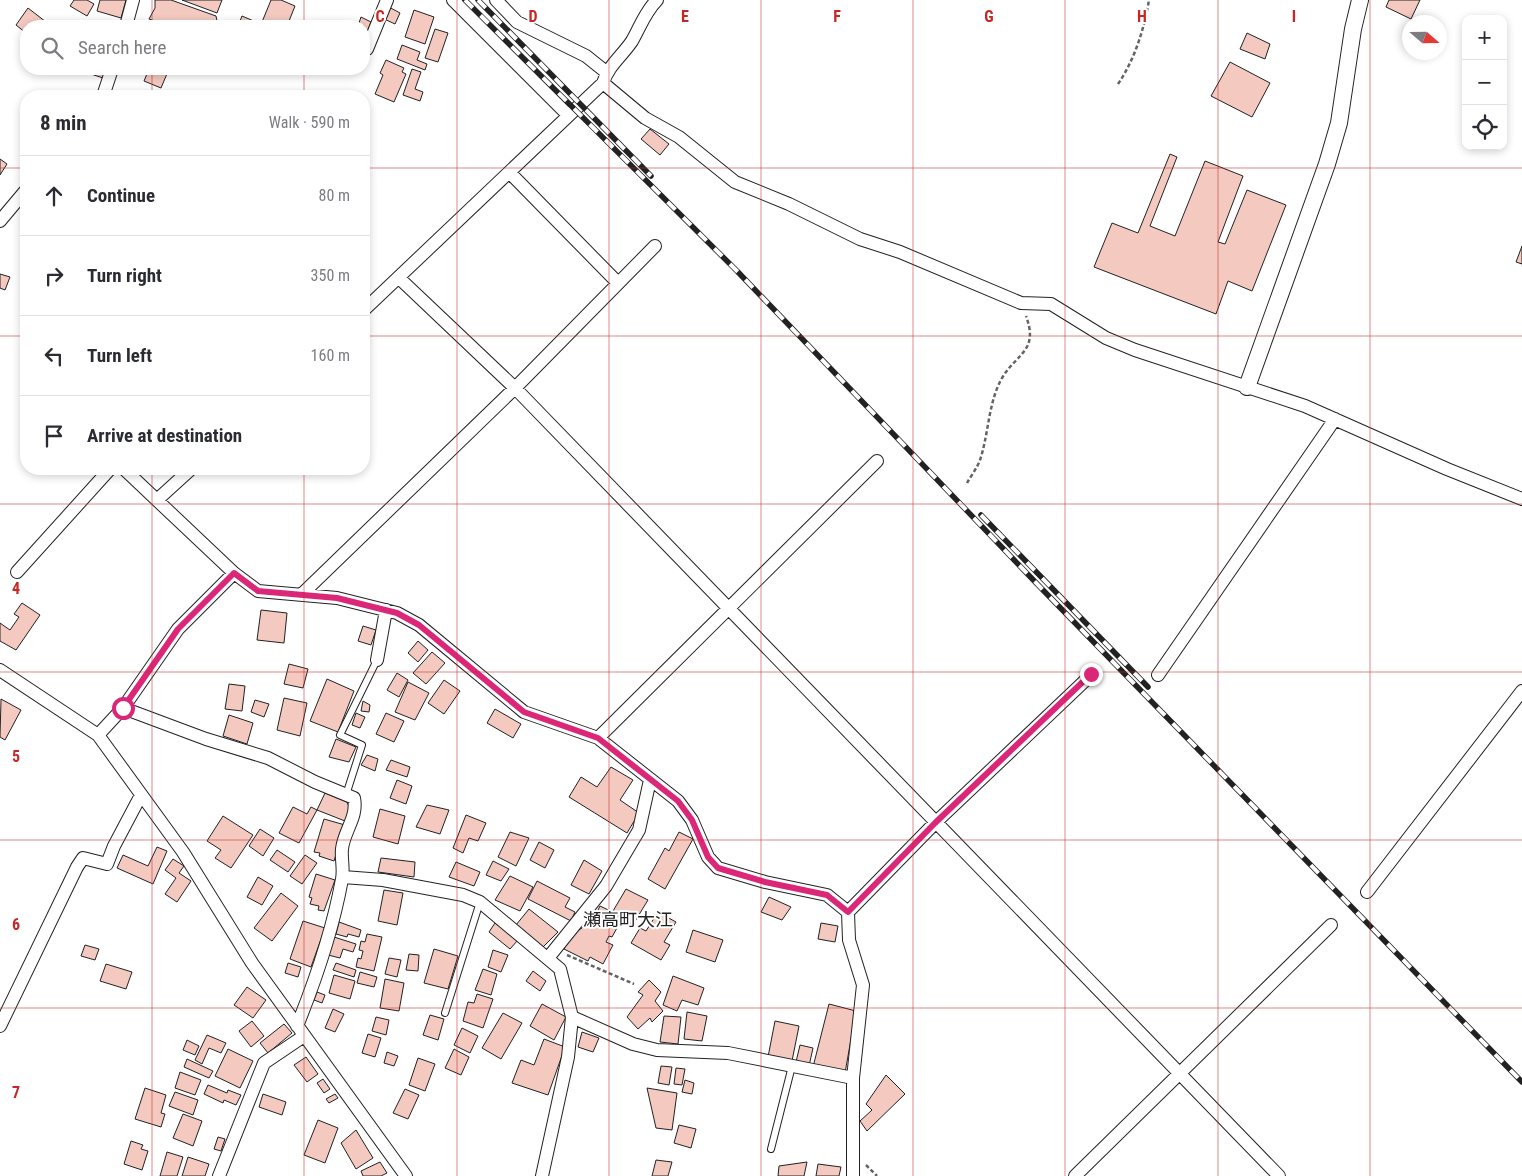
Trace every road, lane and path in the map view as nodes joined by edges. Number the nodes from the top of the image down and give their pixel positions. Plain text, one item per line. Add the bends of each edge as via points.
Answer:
1 (134, 0) edge
2 (386, 0) edge
3 (454, 0) edge
4 (496, 0) edge
5 (657, 0) edge
6 (1149, 0) edge
7 (1360, 0) edge
8 (128, 20) edge
9 (370, 41) edge
10 (110, 75) edge
11 (604, 78) junction
12 (1118, 84) dead end
13 (105, 90) edge
14 (568, 115) junction
15 (509, 172) junction
16 (20, 197) edge
17 (0, 220) edge
18 (656, 246) dead end
19 (399, 278) junction
20 (618, 283) junction
21 (1021, 303) junction
22 (370, 305) edge
23 (1247, 387) junction
24 (515, 388) junction
25 (1335, 419) junction
26 (877, 461) dead end
27 (105, 475) edge
28 (131, 475) edge
29 (184, 475) edge
30 (967, 483) dead end
31 (158, 499) junction
32 (1522, 499) edge
33 (17, 572) dead end
34 (234, 573) junction
35 (301, 595) junction
36 (386, 610) junction
37 (729, 610) junction
38 (377, 660) joint
39 (0, 670) edge
40 (1091, 674) dead end
41 (1158, 675) dead end
42 (1522, 691) edge
43 (123, 708) junction
44 (98, 735) junction
45 (598, 738) junction
46 (650, 780) junction
47 (346, 794) junction
48 (141, 795) junction
49 (935, 823) junction
50 (342, 877) junction
51 (1367, 892) dead end
52 (480, 902) junction
53 (848, 912) junction
54 (1331, 925) dead end
55 (551, 954) junction
56 (634, 984) dead end
57 (444, 1013) dead end
58 (572, 1017) junction
59 (0, 1026) edge
60 (301, 1031) junction
61 (792, 1066) junction
62 (1179, 1073) junction
63 (853, 1078) junction
64 (772, 1149) dead end
65 (219, 1176) edge
66 (406, 1176) edge
67 (542, 1176) edge
68 (853, 1176) edge
69 (1075, 1176) edge
70 (1279, 1176) edge

1 - 8 street
2 - 9 street
3 - 14 street
4 - 11 street via 517,22 586,56
5 - 11 street
6 - 12 path via 1138,46
7 - 23 street via 1339,123
10 - 13 street
11 - 14 street
11 - 21 street via 645,118 679,137 735,182 860,239 900,252
14 - 15 street
15 - 19 street
15 - 20 street
16 - 17 street
18 - 20 street
19 - 22 street
19 - 24 street
20 - 24 street
21 - 23 street via 1051,304 1106,338
21 - 30 path via 1032,331 1027,348 1002,378 990,409 979,462
23 - 25 street
24 - 35 street
24 - 37 street
25 - 32 street via 1447,470
25 - 41 street
26 - 37 street
27 - 33 street
28 - 31 street
29 - 31 street
31 - 34 street
34 - 35 street via 258,591
34 - 43 street via 178,629
35 - 36 street via 337,598
36 - 38 street
36 - 45 street via 419,625 524,712
37 - 45 street
37 - 49 street
38 - 47 lane via 340,735 362,745
39 - 44 street
40 - 49 street
42 - 51 street
43 - 44 street
43 - 47 street via 268,758
44 - 48 street
45 - 46 street
46 - 53 street via 678,801 692,820 708,857 718,868 827,895
46 - 55 street via 639,830 606,886
47 - 50 street via 354,798 356,808 342,847
48 - 59 street via 107,864 83,858 77,867
48 - 60 street via 183,852 252,963
49 - 53 street
49 - 62 street
50 - 52 street via 383,880 463,895
50 - 60 street
52 - 55 street
52 - 57 lane
53 - 63 street via 849,940 863,985
54 - 62 street
55 - 56 path
55 - 58 street via 560,969
58 - 61 street via 633,1044 657,1050 728,1053
58 - 67 street via 568,1057
60 - 65 street via 264,1063
60 - 66 street
61 - 63 street
61 - 64 lane
62 - 69 street
62 - 70 street
63 - 68 street

